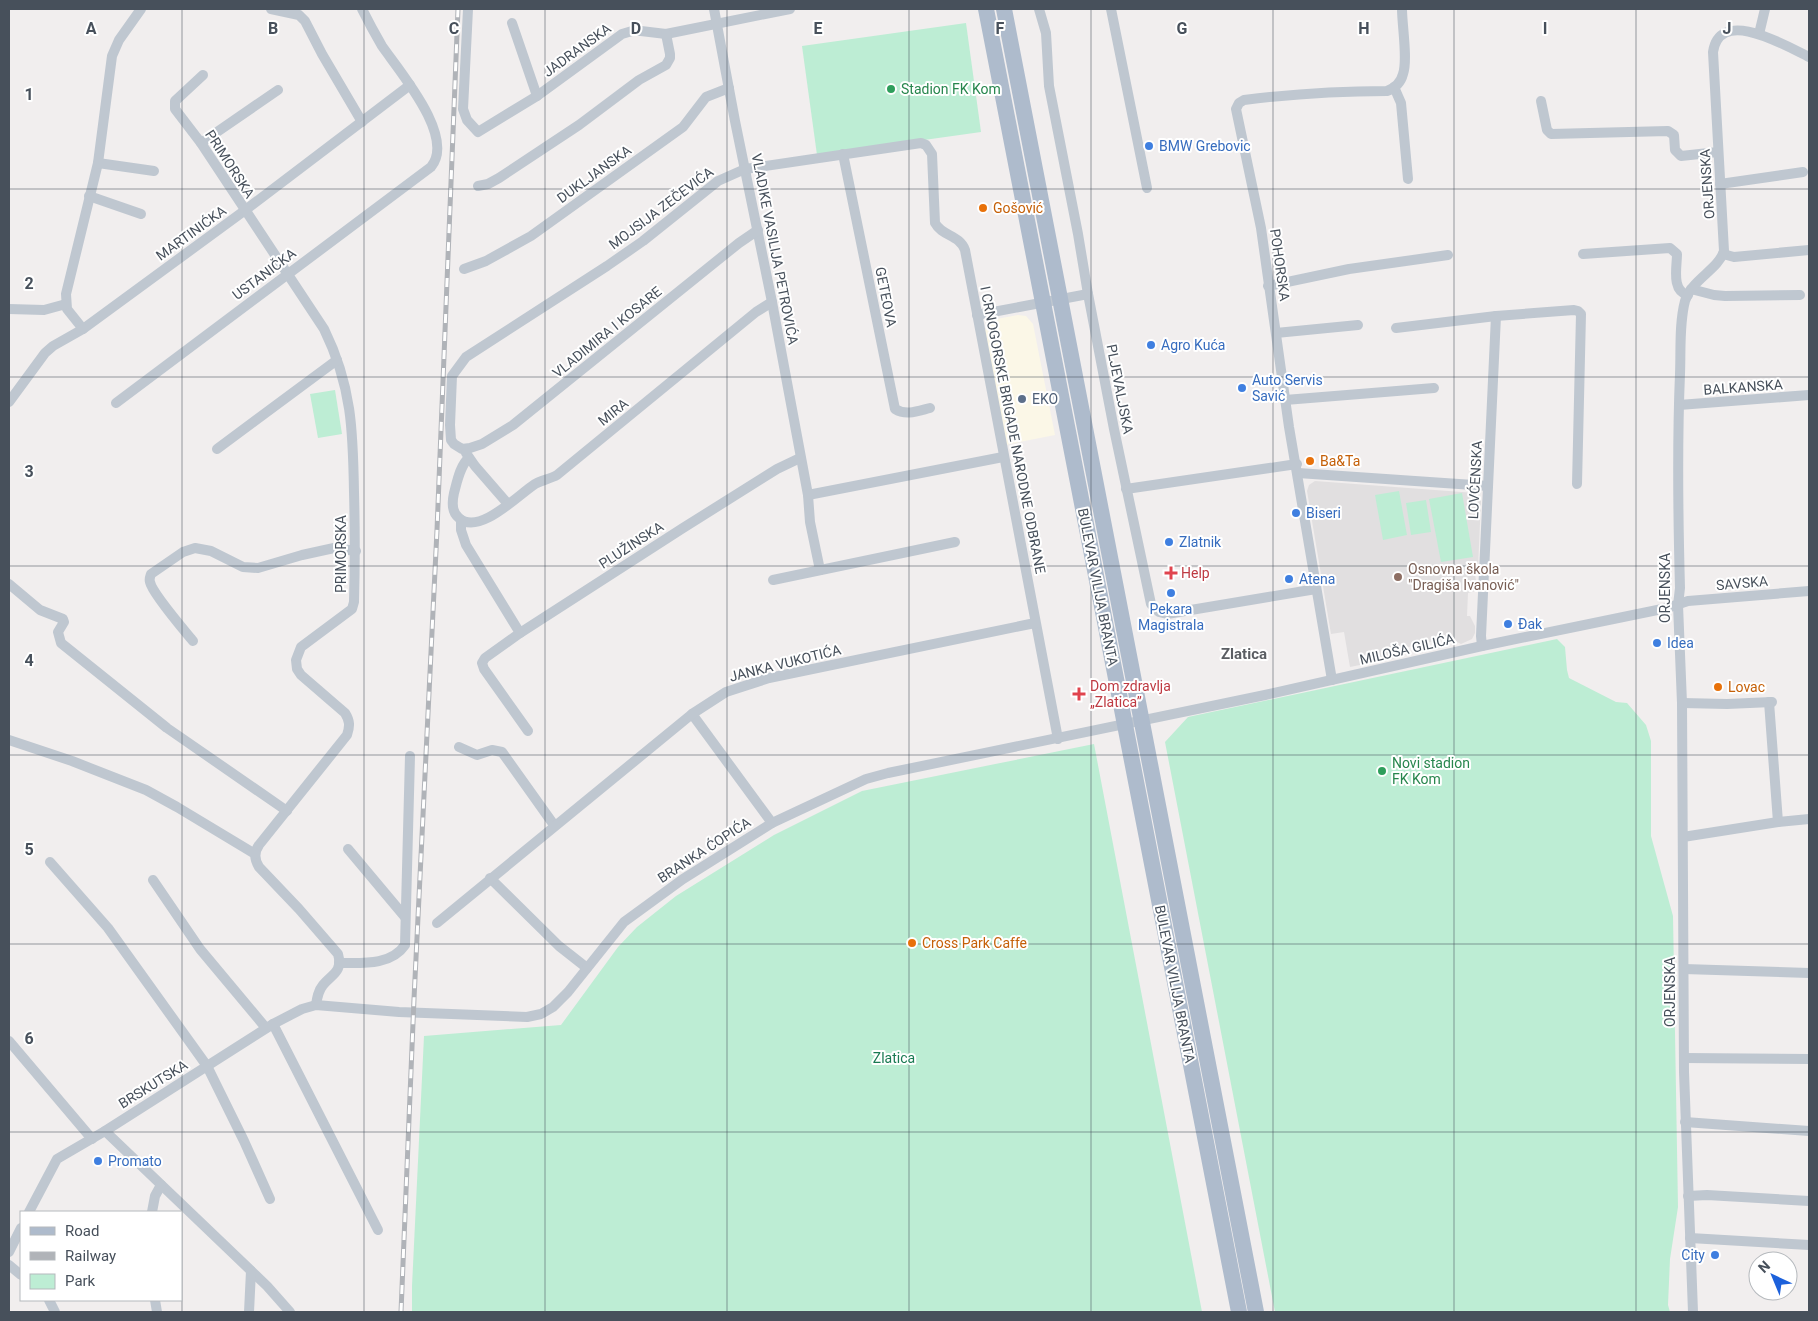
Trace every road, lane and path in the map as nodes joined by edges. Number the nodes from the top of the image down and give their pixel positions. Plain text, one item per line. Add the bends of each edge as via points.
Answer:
1 (141, 9) edge
2 (271, 9) edge
3 (362, 9) edge
4 (468, 9) edge
5 (714, 9) edge
6 (790, 9) edge
7 (986, 9) edge
8 (1004, 9) edge
9 (1039, 9) edge
10 (1111, 9) edge
11 (1402, 9) edge
12 (1765, 9) edge
13 (512, 23) dead end
14 (717, 23) junction
15 (666, 34) junction
16 (1759, 34) junction
17 (1809, 57) edge
18 (203, 75) dead end
19 (410, 85) junction
20 (729, 88) junction
21 (1394, 88) junction
22 (278, 90) dead end
23 (537, 96) junction
24 (1542, 101) dead end
25 (362, 122) junction
26 (201, 143) junction
27 (922, 144) joint
28 (1718, 152) junction
29 (843, 154) junction
30 (98, 163) junction
31 (745, 169) junction
32 (154, 171) dead end
33 (1803, 172) dead end
34 (1408, 179) dead end
35 (1720, 184) junction
36 (478, 186) dead end
37 (1147, 188) dead end
38 (89, 196) junction
39 (244, 211) junction
40 (142, 214) dead end
41 (758, 230) junction
42 (1809, 250) edge
43 (1583, 254) dead end
44 (1723, 254) junction
45 (1448, 255) dead end
46 (464, 269) dead end
47 (288, 273) junction
48 (1268, 286) junction
49 (1689, 292) junction
50 (1088, 294) junction
51 (1800, 295) dead end
52 (1060, 299) junction
53 (772, 302) junction
54 (1043, 302) junction
55 (66, 304) junction
56 (9, 310) edge
57 (977, 315) junction
58 (1496, 316) junction
59 (1358, 324) dead end
60 (1396, 328) dead end
61 (83, 329) junction
62 (1276, 333) junction
63 (337, 360) junction
64 (1434, 388) dead end
65 (1809, 396) edge
66 (1285, 400) junction
67 (9, 402) edge
68 (116, 404) dead end
69 (1678, 405) junction
70 (930, 408) dead end
71 (217, 449) dead end
72 (468, 452) junction
73 (1003, 457) junction
74 (800, 458) junction
75 (1297, 469) junction
76 (1577, 484) dead end
77 (1488, 486) junction
78 (1126, 489) junction
79 (808, 496) junction
80 (508, 504) junction
81 (461, 520) junction
82 (955, 542) dead end
83 (356, 551) junction
84 (820, 570) junction
85 (773, 580) dead end
86 (9, 584) edge
87 (1316, 589) junction
88 (1809, 591) edge
89 (1678, 604) junction
90 (1035, 623) junction
91 (520, 633) junction
92 (193, 641) dead end
93 (1482, 646) junction
94 (1332, 680) junction
95 (1682, 703) junction
96 (692, 714) junction
97 (1142, 721) junction
98 (1125, 724) junction
99 (528, 731) dead end
100 (1058, 739) junction
101 (9, 740) edge
102 (459, 747) dead end
103 (410, 756) dead end
104 (287, 811) junction
105 (1809, 820) edge
106 (1778, 822) junction
107 (772, 824) junction
108 (554, 825) junction
109 (1683, 837) junction
110 (348, 849) dead end
111 (255, 854) junction
112 (50, 862) dead end
113 (490, 878) junction
114 (153, 880) dead end
115 (405, 917) junction
116 (436, 922) dead end
117 (339, 964) junction
118 (587, 968) junction
119 (1684, 969) junction
120 (1809, 973) edge
121 (316, 1005) junction
122 (269, 1026) junction
123 (9, 1041) edge
124 (1684, 1058) junction
125 (1809, 1059) edge
126 (207, 1066) junction
127 (1686, 1122) junction
128 (105, 1131) junction
129 (1809, 1131) edge
130 (92, 1139) junction
131 (161, 1185) junction
132 (1688, 1196) junction
133 (270, 1199) dead end
134 (1809, 1201) edge
135 (30, 1211) edge
136 (152, 1211) edge
137 (20, 1230) edge
138 (378, 1230) dead end
139 (1690, 1238) junction
140 (1809, 1245) edge
141 (9, 1252) edge
142 (9, 1265) edge
143 (251, 1271) junction
144 (20, 1274) edge
145 (250, 1312) edge
146 (290, 1312) edge
147 (1239, 1312) edge
148 (1256, 1312) edge
149 (1693, 1312) edge

1 - 30 street via 112,56
2 - 25 street via 299,16 305,21
3 - 19 street
4 - 23 street, JADRANSKA via 463,109 467,120 478,132
5 - 14 street, VLADIKE VASILIJA PETROVIĆA
6 - 14 street, JADRANSKA
7 - 54 main road, BULEVAR VILIJA BRANTA
8 - 52 main road, BULEVAR VILIJA BRANTA
9 - 50 street, PLJEVALJSKA via 1046,33 1049,86
10 - 37 street
11 - 21 street via 1405,65 1402,78
12 - 16 street
13 - 23 street
14 - 15 street, JADRANSKA
14 - 20 street, VLADIKE VASILIJA PETROVIĆA
15 - 23 street, JADRANSKA via 640,30 622,34
15 - 36 street via 670,58 666,65 639,80 579,126 499,178
16 - 17 street, ORJENSKA
16 - 28 street, ORJENSKA via 1730,31 1722,35 1714,46
18 - 26 street, PRIMORSKA via 174,104
19 - 25 street, MARTINIĆKA
19 - 47 street, USTANIČKA via 432,122 438,153 430,167
20 - 31 street, VLADIKE VASILIJA PETROVIĆA
20 - 46 street, DUKLJANSKA via 706,97 683,126 531,236 486,261
21 - 34 street via 1401,103
21 - 48 street, POHORSKA via 1387,91 1301,94 1244,100 1238,104 1236,111 1261,228
22 - 26 street
24 - 28 street via 1547,130 1551,134 1668,131 1674,135 1675,150 1681,156
25 - 39 street, MARTINIĆKA
26 - 39 street, PRIMORSKA
27 - 29 street, MOJSIJA ZEČEVIĆA
27 - 57 street, I CRNOGORSKE BRIGADE NARODNE ODBRANE via 932,154 935,223 963,246
28 - 35 street, ORJENSKA
29 - 31 street, MOJSIJA ZEČEVIĆA
29 - 70 street, GETEOVA via 895,409 909,413
30 - 32 street
30 - 38 street
31 - 41 street, VLADIKE VASILIJA PETROVIĆA
31 - 72 street, MOJSIJA ZEČEVIĆA via 718,181 607,266 472,352 460,364 452,376 451,440
33 - 35 street
35 - 44 street, ORJENSKA
38 - 40 street
38 - 55 street
39 - 47 street, PRIMORSKA
39 - 61 street, MARTINIĆKA
41 - 53 street, VLADIKE VASILIJA PETROVIĆA
41 - 72 street, VLADIMIRA I KOSARE via 529,413
42 - 44 street via 1734,257
43 - 49 street via 1670,248 1677,254 1677,288 1682,293
44 - 49 street, ORJENSKA
45 - 48 street via 1349,269
47 - 63 street, PRIMORSKA via 324,329
47 - 68 street, USTANIČKA
48 - 62 street, POHORSKA
49 - 51 street via 1725,296
49 - 69 street, ORJENSKA via 1682,321
50 - 52 street
50 - 78 street, PLJEVALJSKA
52 - 54 street
52 - 97 main road, BULEVAR VILIJA BRANTA
53 - 74 street, VLADIKE VASILIJA PETROVIĆA
53 - 80 street, MIRA via 557,475 537,483
54 - 57 street
54 - 98 main road, BULEVAR VILIJA BRANTA
55 - 56 street via 44,310
55 - 61 street via 69,313
57 - 73 street, I CRNOGORSKE BRIGADE NARODNE ODBRANE
58 - 60 street
58 - 76 street via 1574,310 1581,314
58 - 77 street, LOVĆENSKA
59 - 62 street
61 - 67 street, MARTINIĆKA via 45,353
62 - 66 street, POHORSKA
63 - 71 street
63 - 83 street, PRIMORSKA via 352,425
64 - 66 street
65 - 69 street, BALKANSKA
66 - 75 street, POHORSKA
69 - 89 street, ORJENSKA
72 - 80 street
72 - 81 street via 452,500 453,511
73 - 79 street
73 - 90 street, I CRNOGORSKE BRIGADE NARODNE ODBRANE
74 - 79 street, VLADIKE VASILIJA PETROVIĆA
74 - 91 street, PLUŽINSKA via 776,469
75 - 77 street
75 - 78 street
75 - 87 street, POHORSKA
77 - 93 street, LOVĆENSKA
78 - 87 street, PLJEVALJSKA via 1149,597 1159,612 1167,614
79 - 84 street, VLADIKE VASILIJA PETROVIĆA
80 - 81 street, MIRA via 485,520 470,523
81 - 91 street via 466,545
82 - 84 street
83 - 92 street via 334,548 258,568 243,567 203,548 183,552 151,574 150,584
83 - 104 street, PRIMORSKA via 354,606 301,647 296,660 301,675 345,713 350,728
84 - 85 street
86 - 104 street via 40,610 63,618 58,632 61,643 167,728
87 - 94 street, POHORSKA
88 - 89 street, SAVSKA
89 - 93 street, MILOŠA GILIĆA
89 - 95 street, ORJENSKA
90 - 96 street, JANKA VUKOTIĆA via 769,678 726,692
90 - 100 street, I CRNOGORSKE BRIGADE NARODNE ODBRANE
91 - 99 street, PLUŽINSKA via 482,662
93 - 94 street, MILOŠA GILIĆA
94 - 97 street, MILOŠA GILIĆA
95 - 106 street via 1770,702
95 - 109 street, ORJENSKA
96 - 107 street
96 - 108 street, JANKA VUKOTIĆA
97 - 98 street, BRANKA ĆOPIĆA
97 - 148 main road, BULEVAR VILIJA BRANTA
98 - 100 street, BRANKA ĆOPIĆA
98 - 147 main road, BULEVAR VILIJA BRANTA
100 - 107 street, BRANKA ĆOPIĆA via 866,779
101 - 111 street via 146,790
102 - 108 street via 477,755 492,750 502,752
103 - 115 street
104 - 111 street, PRIMORSKA
105 - 106 street
106 - 109 street
107 - 118 street, BRANKA ĆOPIĆA via 683,878 636,912
108 - 113 street, JANKA VUKOTIĆA
109 - 119 street, ORJENSKA
110 - 115 street
111 - 117 street via 259,867 338,954
112 - 126 street via 108,928
113 - 116 street, JANKA VUKOTIĆA
113 - 118 street via 559,946
114 - 122 street via 184,928
115 - 117 street via 405,945 396,955 383,960
117 - 121 street via 337,971 320,990
118 - 121 street, BRANKA ĆOPIĆA via 553,1007 527,1017
119 - 120 street
119 - 124 street, ORJENSKA
121 - 122 street, BRSKUTSKA
122 - 126 street, BRSKUTSKA
122 - 138 street
123 - 130 street
124 - 125 street
124 - 127 street, ORJENSKA
126 - 128 street, BRSKUTSKA
126 - 133 street
127 - 129 street
127 - 132 street, ORJENSKA
128 - 130 street, BRSKUTSKA
128 - 131 street
130 - 135 street, BRSKUTSKA via 57,1159
131 - 136 street via 154,1196
131 - 143 street
132 - 134 street
132 - 139 street, ORJENSKA
137 - 141 street
139 - 140 street
139 - 149 street, ORJENSKA
142 - 144 street
143 - 145 street
143 - 146 street

